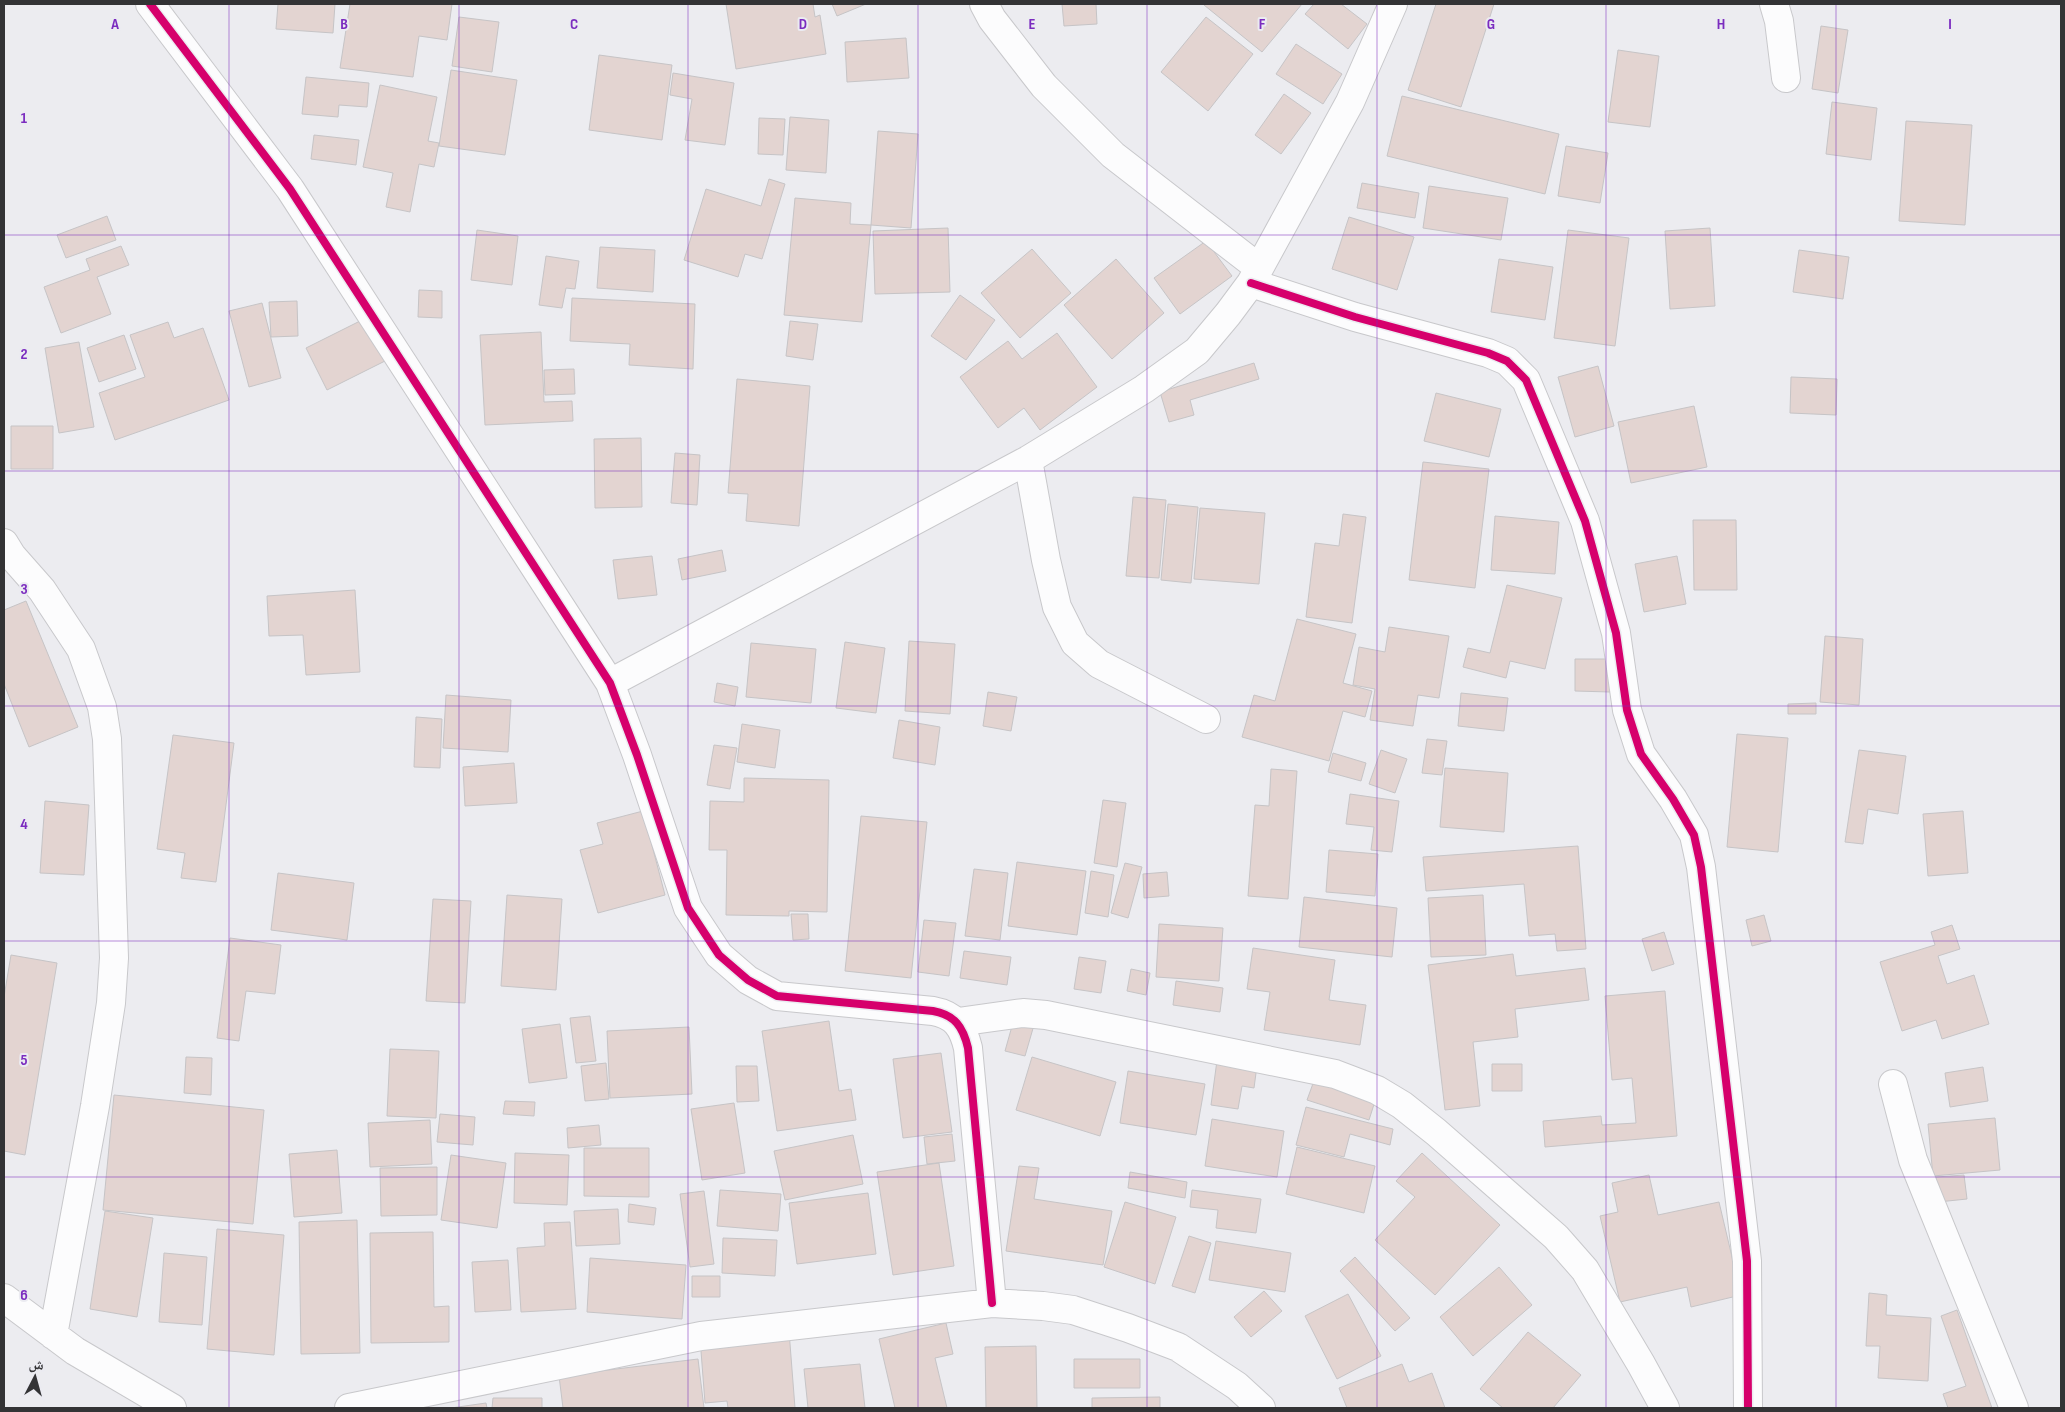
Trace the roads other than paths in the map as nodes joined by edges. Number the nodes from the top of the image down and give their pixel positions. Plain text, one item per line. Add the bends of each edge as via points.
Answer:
1 (150, 4) edge
2 (984, 4) edge
3 (1394, 4) edge
4 (1774, 4) edge
5 (1786, 78) dead end
6 (1255, 275) junction
7 (1028, 460) junction
8 (4, 543) edge
9 (610, 683) junction
10 (1206, 719) dead end
11 (958, 1022) junction
12 (1893, 1084) dead end
13 (4, 1298) edge
14 (992, 1303) junction
15 (53, 1335) junction
16 (172, 1408) edge
17 (350, 1408) edge
18 (1261, 1408) edge
19 (1665, 1408) edge
20 (1748, 1408) edge
21 (2014, 1408) edge

1 - 9 street via 290,189
2 - 6 street via 1044,86 1113,155
3 - 6 street via 1350,102
4 - 5 street
6 - 7 street via 1197,351 1144,390
6 - 20 street via 1355,317 1488,353 1507,361 1526,380 1585,521 1616,633 1627,710 1641,754 1694,835 1701,867 1747,1261
7 - 9 street
7 - 10 street via 1057,608 1074,643 1099,664
8 - 15 street via 42,590 81,649 102,707 107,738 114,958 111,1003
9 - 11 street via 688,908 719,955 748,980 777,996 943,1012
11 - 14 street via 968,1048
11 - 19 street via 1023,1012 1046,1015 1335,1074 1377,1090 1436,1132 1556,1237 1585,1270
12 - 21 street via 1914,1160
13 - 15 street
14 - 17 street via 702,1336
14 - 18 street via 1073,1310 1178,1347 1237,1386
15 - 16 street

